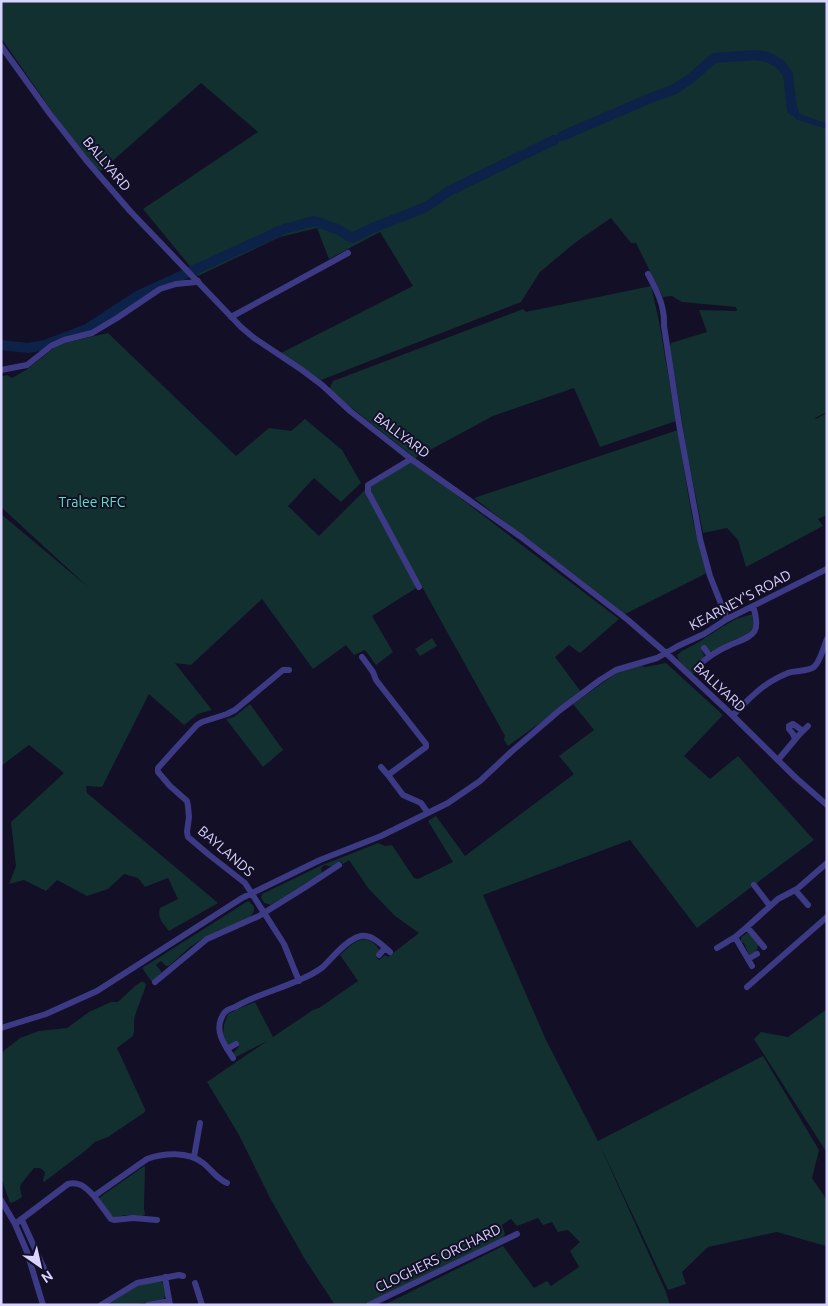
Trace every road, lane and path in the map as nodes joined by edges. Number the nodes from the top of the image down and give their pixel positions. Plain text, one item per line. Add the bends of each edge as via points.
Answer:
1 (1, 46) edge
2 (348, 253) dead end
3 (648, 274) dead end
4 (196, 279) junction
5 (231, 317) junction
6 (1, 370) edge
7 (411, 459) junction
8 (827, 569) edge
9 (419, 587) dead end
10 (753, 606) junction
11 (727, 619) junction
12 (827, 639) edge
13 (704, 648) dead end
14 (666, 653) junction
15 (710, 656) junction
16 (362, 657) dead end
17 (700, 664) dead end
18 (289, 670) dead end
19 (733, 715) junction
20 (795, 739) junction
21 (778, 760) junction
22 (381, 767) dead end
23 (388, 775) junction
24 (827, 805) edge
25 (428, 813) junction
26 (827, 863) edge
27 (339, 865) dead end
28 (754, 885) dead end
29 (795, 890) junction
30 (252, 892) junction
31 (770, 906) junction
32 (808, 906) dead end
33 (264, 913) junction
34 (827, 917) edge
35 (747, 927) junction
36 (735, 937) junction
37 (764, 947) dead end
38 (716, 948) dead end
39 (757, 954) dead end
40 (379, 955) dead end
41 (748, 959) junction
42 (752, 966) dead end
43 (299, 981) junction
44 (155, 982) dead end
45 (747, 987) dead end
46 (1, 1028) edge
47 (236, 1044) dead end
48 (227, 1049) junction
49 (233, 1058) dead end
50 (200, 1123) dead end
51 (194, 1157) junction
52 (228, 1183) dead end
53 (94, 1196) junction
54 (1, 1200) edge
55 (22, 1220) junction
56 (157, 1220) dead end
57 (15, 1224) junction
58 (517, 1234) dead end
59 (46, 1273) dead end
60 (183, 1276) dead end
61 (165, 1277) junction
62 (195, 1283) dead end
63 (170, 1303) edge
64 (43, 1305) edge
65 (101, 1305) edge
66 (148, 1305) edge
67 (202, 1305) edge
68 (369, 1305) edge

1 - 4 street, BALLYARD via 86,160
2 - 5 street
3 - 11 street via 663,312 700,539
4 - 5 street, BALLYARD
4 - 6 street via 196,282 160,289 92,333 51,346 27,364
5 - 7 street, BALLYARD via 254,338 322,385
7 - 9 street via 368,486 368,492
7 - 14 street, BALLYARD via 521,537
8 - 10 street, KEARNEY'S ROAD
10 - 11 street, KEARNEY'S ROAD
10 - 15 street via 757,620 753,633
11 - 14 street, KEARNEY'S ROAD
12 - 19 street via 814,667 775,679 759,689
13 - 15 street
14 - 19 street, BALLYARD
14 - 25 street, KEARNEY'S ROAD via 616,670 600,680 560,710 480,780
15 - 17 street
16 - 23 street via 426,744
18 - 30 street, BAYLANDS via 283,670 235,710 202,722 158,768 162,778 187,801 188,837 245,882
19 - 21 street, BALLYARD
20 - 20 street via 789,729 793,724 805,729
20 - 21 street
21 - 24 street, BALLYARD
22 - 23 street
23 - 25 street via 403,795 421,803
25 - 30 street, KEARNEY'S ROAD
26 - 29 street
27 - 33 street
28 - 31 street
29 - 31 street
29 - 32 street
30 - 33 street
30 - 46 street, KEARNEY'S ROAD via 97,991 46,1014
31 - 35 street
33 - 43 street via 284,944
33 - 44 street via 207,939
34 - 45 street
35 - 36 street
35 - 37 street
36 - 38 street
36 - 41 street
39 - 41 street
40 - 43 street via 388,950 371,937 360,936 334,954 322,968
41 - 42 street
43 - 48 street via 225,1012 219,1031
47 - 48 street
48 - 49 street
50 - 51 street
51 - 52 street
51 - 53 street via 169,1153 147,1159
53 - 55 street via 79,1183 68,1184
53 - 56 street via 114,1220
54 - 57 street
55 - 57 street
55 - 59 street
57 - 64 street
58 - 68 street, CLOGHERS ORCHARD
60 - 61 street
61 - 63 street
61 - 65 street via 137,1282
62 - 67 street
63 - 66 street

